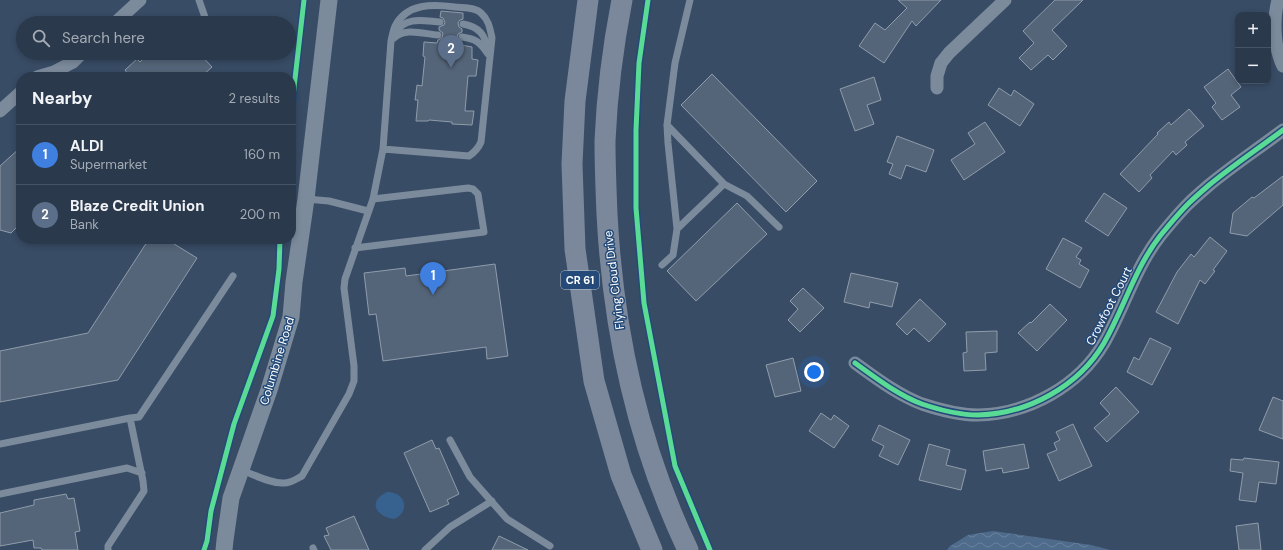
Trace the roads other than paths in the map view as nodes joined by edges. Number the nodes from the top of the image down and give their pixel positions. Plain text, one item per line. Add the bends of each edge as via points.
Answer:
1 (140, 0) edge
2 (199, 0) edge
3 (330, 0) edge
4 (588, 0) edge
5 (622, 0) edge
6 (690, 0) edge
7 (1005, 0) edge
8 (1278, 0) edge
9 (123, 16) edge
10 (205, 16) edge
11 (440, 22) dead end
12 (463, 24) dead end
13 (438, 35) dead end
14 (462, 38) dead end
15 (391, 41) junction
16 (490, 58) junction
17 (75, 60) edge
18 (1283, 66) edge
19 (54, 72) edge
20 (937, 88) dead end
21 (16, 97) edge
22 (0, 111) edge
23 (667, 125) junction
24 (1283, 130) edge
25 (383, 149) junction
26 (724, 184) junction
27 (306, 199) junction
28 (372, 199) junction
29 (368, 211) junction
30 (779, 226) dead end
31 (677, 229) junction
32 (355, 248) junction
33 (662, 265) dead end
34 (234, 276) dead end
35 (855, 363) dead end
36 (130, 418) junction
37 (450, 440) dead end
38 (0, 444) edge
39 (240, 470) junction
40 (142, 473) junction
41 (0, 494) edge
42 (492, 501) junction
43 (550, 546) dead end
44 (108, 550) edge
45 (224, 550) edge
46 (425, 550) edge
47 (652, 550) edge
48 (688, 550) edge

1 - 9 street
2 - 10 lane
3 - 27 street, Columbine Road
4 - 47 main road, CR 61 via 575,101 572,164 575,249 594,380 621,474
5 - 48 main road, Flying Cloud Drive / CR 61 via 608,97 605,141 614,300 627,370 647,446
6 - 23 lane via 675,63
7 - 20 street via 941,63
8 - 18 street via 1275,12 1276,38
11 - 15 lane via 409,21 402,24
12 - 16 lane via 478,29 483,35
13 - 15 lane via 404,32
14 - 16 lane via 478,42
15 - 16 lane via 394,27 413,9 430,5 473,8 486,18 490,26
15 - 25 lane
16 - 25 lane via 480,142 474,153 469,156
17 - 19 street
21 - 22 street
23 - 26 lane
23 - 31 lane
24 - 35 street, Crowfoot Court via 1223,174 1188,204 1159,238 1135,275 1103,344 1085,367 1062,387 1037,402 1008,411 978,415 948,412 920,404 894,390
25 - 28 lane
26 - 30 lane via 747,196
26 - 31 lane
27 - 29 lane via 329,201
27 - 39 street, Columbine Road via 291,317 269,390
28 - 29 lane
28 - 32 lane via 468,188 478,194 484,232
29 - 32 lane
31 - 33 lane via 673,255
32 - 39 lane via 344,288 354,366 354,381 349,394 302,476 285,484
34 - 36 lane via 139,417
36 - 38 lane
36 - 40 lane
37 - 42 lane via 470,477
39 - 45 street, Columbine Road via 231,498
40 - 41 lane via 126,468
40 - 44 lane via 144,491 108,546
42 - 43 lane via 507,519
42 - 46 lane via 450,527

